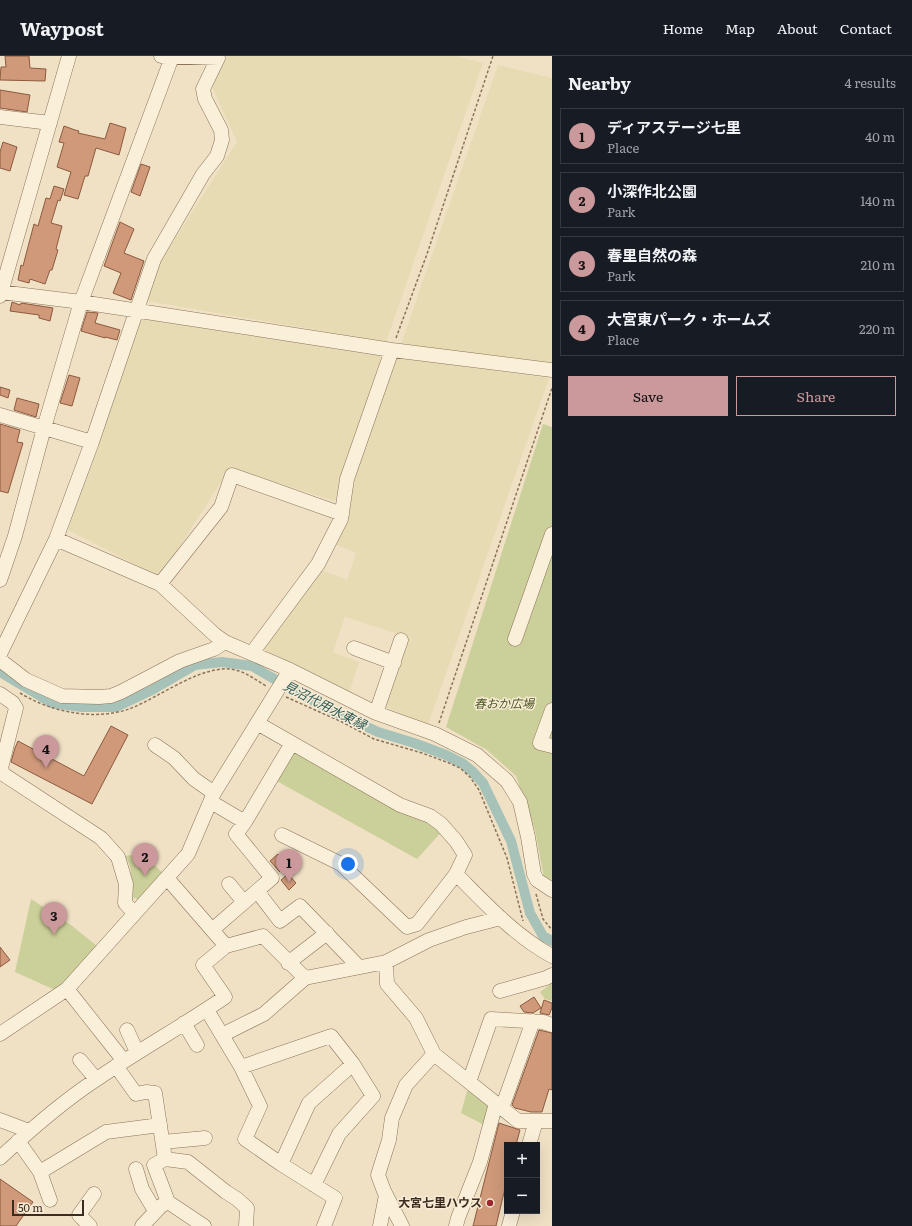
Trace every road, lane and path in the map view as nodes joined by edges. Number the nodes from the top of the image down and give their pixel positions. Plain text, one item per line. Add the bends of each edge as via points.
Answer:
1 (69, 56) edge
2 (167, 56) edge
3 (492, 56) edge
4 (0, 117) edge
5 (50, 123) junction
6 (0, 293) edge
7 (81, 302) junction
8 (136, 311) junction
9 (392, 350) junction
10 (552, 370) edge
11 (552, 388) edge
12 (0, 415) edge
13 (44, 428) junction
14 (92, 442) junction
15 (342, 514) junction
16 (552, 534) edge
17 (56, 540) junction
18 (0, 580) edge
19 (160, 584) junction
20 (515, 639) dead end
21 (401, 640) dead end
22 (225, 642) junction
23 (354, 648) dead end
24 (252, 652) junction
25 (0, 654) edge
26 (0, 660) edge
27 (394, 663) junction
28 (289, 673) junction
29 (280, 693) junction
30 (0, 694) edge
31 (552, 710) edge
32 (376, 713) junction
33 (257, 723) junction
34 (435, 734) junction
35 (292, 743) junction
36 (155, 745) dead end
37 (552, 746) edge
38 (212, 798) junction
39 (245, 822) junction
40 (282, 835) dead end
41 (456, 874) junction
42 (167, 878) junction
43 (537, 880) junction
44 (229, 884) dead end
45 (552, 890) edge
46 (257, 891) junction
47 (244, 902) junction
48 (134, 913) junction
49 (501, 918) junction
50 (523, 923) dead end
51 (417, 924) junction
52 (212, 930) junction
53 (552, 930) edge
54 (327, 933) junction
55 (429, 940) junction
56 (226, 946) junction
57 (552, 956) edge
58 (386, 962) junction
59 (288, 963) junction
60 (359, 967) junction
61 (552, 975) edge
62 (305, 978) junction
63 (66, 990) junction
64 (500, 991) dead end
65 (206, 1010) junction
66 (533, 1021) junction
67 (184, 1023) junction
68 (552, 1025) edge
69 (127, 1030) dead end
70 (0, 1033) edge
71 (222, 1035) junction
72 (197, 1045) dead end
73 (137, 1052) junction
74 (434, 1054) junction
75 (80, 1060) dead end
76 (120, 1063) junction
77 (353, 1064) junction
78 (241, 1067) junction
79 (96, 1079) junction
80 (469, 1082) junction
81 (499, 1106) junction
82 (0, 1120) edge
83 (552, 1120) edge
84 (536, 1121) junction
85 (160, 1125) junction
86 (29, 1131) junction
87 (205, 1138) dead end
88 (18, 1141) junction
89 (163, 1142) junction
90 (531, 1142) edge
91 (0, 1158) edge
92 (166, 1159) junction
93 (281, 1164) junction
94 (136, 1169) dead end
95 (40, 1172) junction
96 (314, 1185) junction
97 (94, 1194) dead end
98 (386, 1195) junction
99 (50, 1200) dead end
100 (168, 1202) junction
101 (155, 1211) junction
102 (512, 1214) edge
103 (90, 1226) edge
104 (142, 1226) edge
105 (204, 1226) edge
106 (246, 1226) edge
107 (324, 1226) edge
108 (380, 1226) edge
109 (402, 1226) edge
110 (456, 1226) edge
111 (509, 1226) edge

1 - 5 street
2 - 7 street
2 - 8 street via 218,58 203,89 205,99 221,130 222,140 216,156 154,260
3 - 9 path via 427,254
4 - 5 street
5 - 6 street
6 - 7 street
7 - 8 street
7 - 13 street
8 - 9 street
8 - 14 street
9 - 10 street
9 - 15 street via 347,479
11 - 34 path
12 - 13 street
13 - 14 street
13 - 18 street
14 - 17 street
15 - 19 street via 232,475 221,507
15 - 24 street via 318,564
16 - 20 street
17 - 19 street
17 - 25 street
19 - 22 street
21 - 27 street
22 - 24 street
22 - 26 street via 214,649 180,661 122,692 99,697 62,696 26,680
23 - 27 street
24 - 28 street
27 - 32 street
28 - 29 street
28 - 32 street
29 - 33 street
29 - 50 path via 374,739 449,763 470,777 480,790 507,858
30 - 48 street via 16,708 1,768 3,774 102,838 118,857 126,884 125,903
31 - 37 street via 540,743
32 - 34 street
33 - 35 street
33 - 38 street
34 - 43 street via 477,755 507,781 520,802
35 - 39 street
35 - 41 street via 400,805 430,816 441,824 465,855
36 - 38 street via 174,758
38 - 39 street
38 - 42 street via 188,854
39 - 46 street via 236,834 272,878
40 - 51 street via 341,864 408,927
41 - 49 street
41 - 51 street
42 - 48 street
42 - 52 street
43 - 45 street
43 - 53 path via 534,885 543,919
44 - 47 street
46 - 47 street
46 - 54 street via 280,921 300,906
47 - 52 street
48 - 63 street
49 - 55 street
49 - 57 street via 537,948
51 - 55 street
52 - 56 street
54 - 59 street
54 - 60 street
55 - 58 street
56 - 59 street via 263,936
56 - 65 street via 203,965 225,997
58 - 60 street
58 - 74 street via 387,984 416,1018
59 - 62 street
60 - 62 street
61 - 64 street
62 - 71 street via 264,1014
63 - 70 street
63 - 76 street
65 - 67 street
65 - 71 street
66 - 68 street
66 - 80 street via 491,1019
66 - 81 street
67 - 72 street
67 - 73 street
69 - 73 street
71 - 78 street
73 - 76 street
74 - 80 street
74 - 98 street via 406,1085 392,1118 389,1140 378,1175
75 - 79 street
76 - 79 street
76 - 85 street via 136,1094 155,1093
77 - 78 street via 331,1036
77 - 93 street via 309,1103
77 - 96 street via 373,1096 339,1134
78 - 93 street via 260,1106 245,1139
79 - 86 street
80 - 81 street
81 - 84 street via 518,1121
81 - 110 street
82 - 86 street
83 - 84 street
84 - 90 street
85 - 89 street
85 - 95 street via 106,1132
86 - 88 street
87 - 89 street
88 - 91 street
88 - 95 street
89 - 92 street
92 - 100 street via 154,1165
92 - 106 street via 188,1162 237,1199 247,1208
93 - 96 street
94 - 101 street via 142,1189
95 - 99 street
96 - 107 street via 334,1198
97 - 103 street via 79,1215
98 - 108 street
98 - 109 street
100 - 101 street
100 - 105 street
101 - 104 street
102 - 111 street

